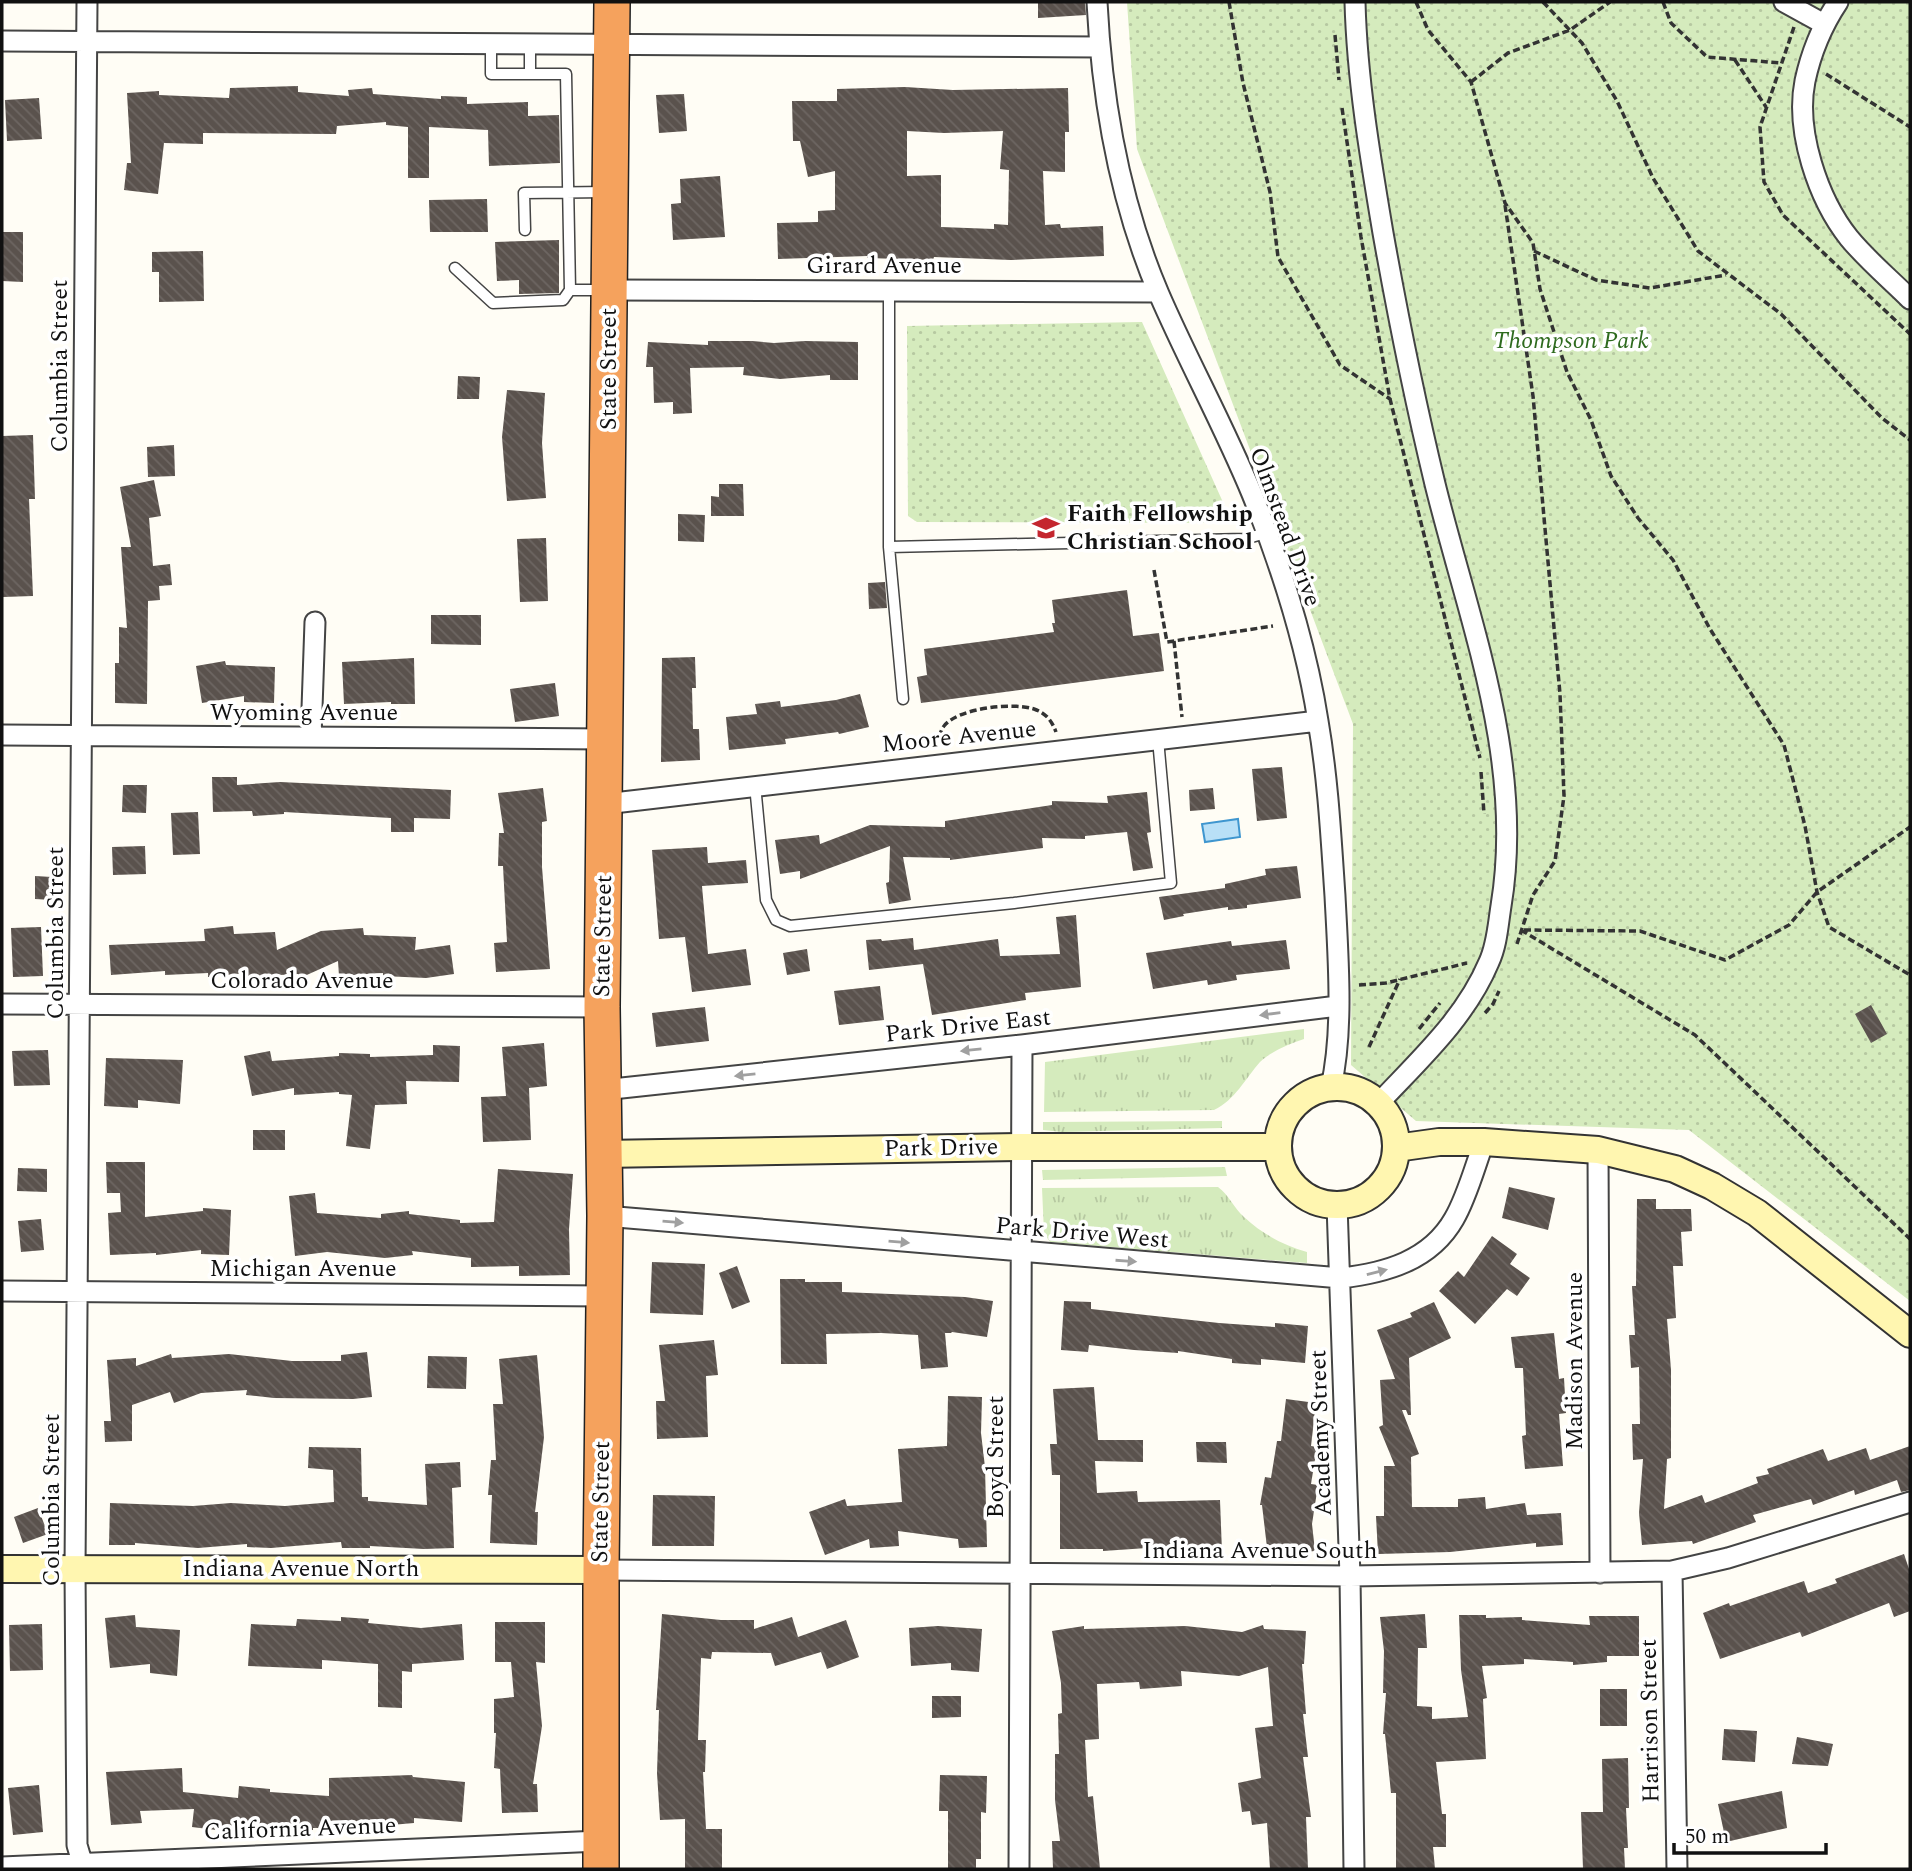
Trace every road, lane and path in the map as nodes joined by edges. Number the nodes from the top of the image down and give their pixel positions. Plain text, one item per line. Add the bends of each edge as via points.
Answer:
1 (87, 2) edge
2 (612, 2) edge
3 (1097, 2) edge
4 (1229, 2) edge
5 (1355, 2) edge
6 (1416, 2) edge
7 (1543, 2) edge
8 (1610, 2) edge
9 (1663, 2) edge
10 (1784, 2) edge
11 (1838, 2) edge
12 (1824, 24) junction
13 (1335, 26) dead end
14 (1570, 30) junction
15 (2, 41) edge
16 (86, 42) junction
17 (491, 43) junction
18 (530, 43) junction
19 (612, 44) junction
20 (1100, 47) junction
21 (1735, 61) junction
22 (1781, 63) dead end
23 (1810, 64) junction
24 (530, 74) junction
25 (1471, 82) junction
26 (1340, 91) dead end
27 (1341, 104) dead end
28 (1766, 107) dead end
29 (1910, 127) edge
30 (611, 191) junction
31 (567, 192) junction
32 (1505, 203) junction
33 (525, 230) dead end
34 (1534, 251) junction
35 (455, 268) dead end
36 (1726, 275) junction
37 (569, 290) junction
38 (609, 290) junction
39 (889, 291) junction
40 (1158, 292) junction
41 (1910, 299) edge
42 (1391, 399) junction
43 (1910, 440) edge
44 (1266, 533) junction
45 (889, 547) junction
46 (1154, 570) dead end
47 (315, 622) dead end
48 (1273, 626) dead end
49 (1174, 641) junction
50 (903, 699) dead end
51 (1182, 717) dead end
52 (1318, 721) junction
53 (1056, 732) dead end
54 (2, 735) edge
55 (82, 736) junction
56 (311, 737) junction
57 (1158, 739) junction
58 (606, 740) junction
59 (936, 747) dead end
60 (1480, 759) dead end
61 (1481, 772) dead end
62 (755, 785) junction
63 (605, 804) junction
64 (1485, 823) dead end
65 (1910, 827) edge
66 (1817, 892) junction
67 (1521, 930) junction
68 (1471, 953) dead end
69 (1513, 956) dead end
70 (1466, 963) junction
71 (1463, 971) dead end
72 (1910, 975) edge
73 (1400, 979) junction
74 (1503, 981) dead end
75 (1338, 997) junction
76 (1445, 997) dead end
77 (2, 1004) edge
78 (80, 1004) junction
79 (602, 1007) junction
80 (1485, 1013) dead end
81 (1415, 1034) dead end
82 (1022, 1045) junction
83 (1369, 1047) dead end
84 (1331, 1087) junction
85 (603, 1090) junction
86 (1378, 1104) junction
87 (1484, 1142) junction
88 (1023, 1147) junction
89 (1278, 1147) junction
90 (1396, 1148) junction
91 (1598, 1150) junction
92 (603, 1154) junction
93 (1337, 1205) junction
94 (605, 1216) junction
95 (1910, 1239) edge
96 (1022, 1252) junction
97 (1341, 1278) junction
98 (2, 1291) edge
99 (78, 1291) junction
100 (604, 1296) junction
101 (1910, 1334) edge
102 (1910, 1502) edge
103 (2, 1569) edge
104 (75, 1569) junction
105 (601, 1570) junction
106 (1672, 1571) junction
107 (1600, 1573) junction
108 (1020, 1574) junction
109 (1350, 1576) junction
110 (600, 1855) edge
111 (82, 1866) edge
112 (2, 1867) edge
113 (1019, 1869) edge
114 (1354, 1869) edge
115 (1677, 1869) edge

1 - 16 street, Columbia Street
2 - 19 highway, State Street
3 - 20 street, Olmstead Drive
4 - 42 path via 1245,94 1270,192 1278,257 1340,365
5 - 86 street via 1356,48 1372,170 1399,321 1435,484 1480,650 1507,797 1506,881 1489,962 1450,1028
6 - 25 path via 1428,30
7 - 14 path
8 - 14 path
9 - 21 path via 1671,23 1707,57
10 - 12 street
11 - 12 street
12 - 23 street
13 - 26 path
14 - 25 path via 1508,53
14 - 36 path via 1617,101 1653,178 1698,251
15 - 16 street
16 - 17 street
16 - 55 street, Columbia Street
17 - 18 street
17 - 24 lane via 491,74
18 - 19 street
18 - 24 lane
19 - 20 street
19 - 30 highway, State Street
20 - 40 street, Olmstead Drive via 1116,154
21 - 22 path
21 - 28 path
23 - 29 path
23 - 41 street via 1804,83 1804,121 1807,148 1823,196 1850,239
24 - 31 lane via 566,74
25 - 32 path
27 - 42 path
30 - 31 lane
30 - 38 highway, State Street
31 - 33 lane via 524,193
31 - 37 lane
32 - 34 path
32 - 67 path via 1533,396 1560,694 1564,796 1555,861 1533,895
34 - 36 path via 1596,280 1650,288
34 - 66 path via 1540,289 1566,372 1591,420 1611,476 1673,560 1710,629 1784,745
35 - 37 lane via 493,303 563,300
36 - 43 path via 1781,314 1882,418
37 - 38 lane
38 - 39 street, Girard Avenue
38 - 58 highway, State Street
39 - 40 street, Girard Avenue
39 - 45 lane
40 - 44 street, Olmstead Drive
42 - 60 path
44 - 45 lane via 1244,539
44 - 52 street, Olmstead Drive via 1304,654
45 - 50 lane
46 - 49 path via 1167,642
47 - 56 street
48 - 49 path
49 - 51 path
52 - 57 street, Moore Avenue
52 - 75 street, Olmstead Drive via 1329,806
53 - 59 path via 1051,720 1036,710 998,705 944,725
54 - 55 street, Wyoming Avenue
55 - 56 street, Wyoming Avenue
55 - 78 street, Columbia Street
56 - 58 street, Wyoming Avenue
57 - 62 street, Moore Avenue
57 - 62 lane via 1171,883 1014,903 790,926 783,923 766,900
58 - 63 highway, State Street
61 - 64 path
62 - 63 street, Moore Avenue
63 - 79 highway, State Street
65 - 66 path
66 - 67 path via 1789,925 1725,960 1640,931
66 - 72 path via 1829,927
67 - 69 path
67 - 95 path via 1695,1035
68 - 70 path
70 - 71 path
70 - 73 path
73 - 75 path
73 - 83 path
74 - 80 path
75 -> 82 street, Park Drive East
75 - 84 street, Olmstead Drive via 1338,1057
76 - 81 path
77 - 78 street, Colorado Avenue
78 - 79 street, Colorado Avenue
78 - 99 street, Columbia Street
79 - 85 highway, State Street
82 -> 85 street, Park Drive East
82 - 88 street, Boyd Street
84 - 86 street via 1356,1091
84 - 89 street via 1300,1100 1280,1129
85 - 92 highway, State Street
86 - 90 street via 1388,1117
87 - 90 street
87 - 91 street
97 -> 87 street, Park Drive West via 1377,1274 1409,1261 1436,1241 1454,1220
88 - 89 street, Park Drive
88 - 92 street, Park Drive
88 - 96 street, Boyd Street
89 - 93 street via 1285,1173 1303,1194 1319,1203
90 - 93 street via 1393,1166 1371,1195
91 - 101 street via 1675,1169 1712,1186 1756,1213
91 - 107 street, Madison Avenue
92 - 94 highway, State Street
93 - 97 street, Academy Street
94 -> 96 street, Park Drive West
94 - 100 highway, State Street
96 -> 97 street, Park Drive West
96 - 108 street, Boyd Street
97 - 109 street, Academy Street
98 - 99 street, Michigan Avenue
99 - 100 street, Michigan Avenue
99 - 104 street, Columbia Street
100 - 105 highway, State Street
102 - 106 street, Indiana Avenue South
103 - 104 street, Indiana Avenue North
104 - 105 street, Indiana Avenue North
104 - 111 street, Columbia Street via 77,1846
105 - 108 street, Indiana Avenue South
105 - 110 highway, State Street
106 - 107 street, Indiana Avenue South
106 - 115 street, Harrison Street
107 - 109 street, Indiana Avenue South
108 - 109 street, Indiana Avenue South
108 - 113 street, Boyd Street
109 - 114 street, Academy Street
110 - 111 street, California Avenue
111 - 112 street, California Avenue

